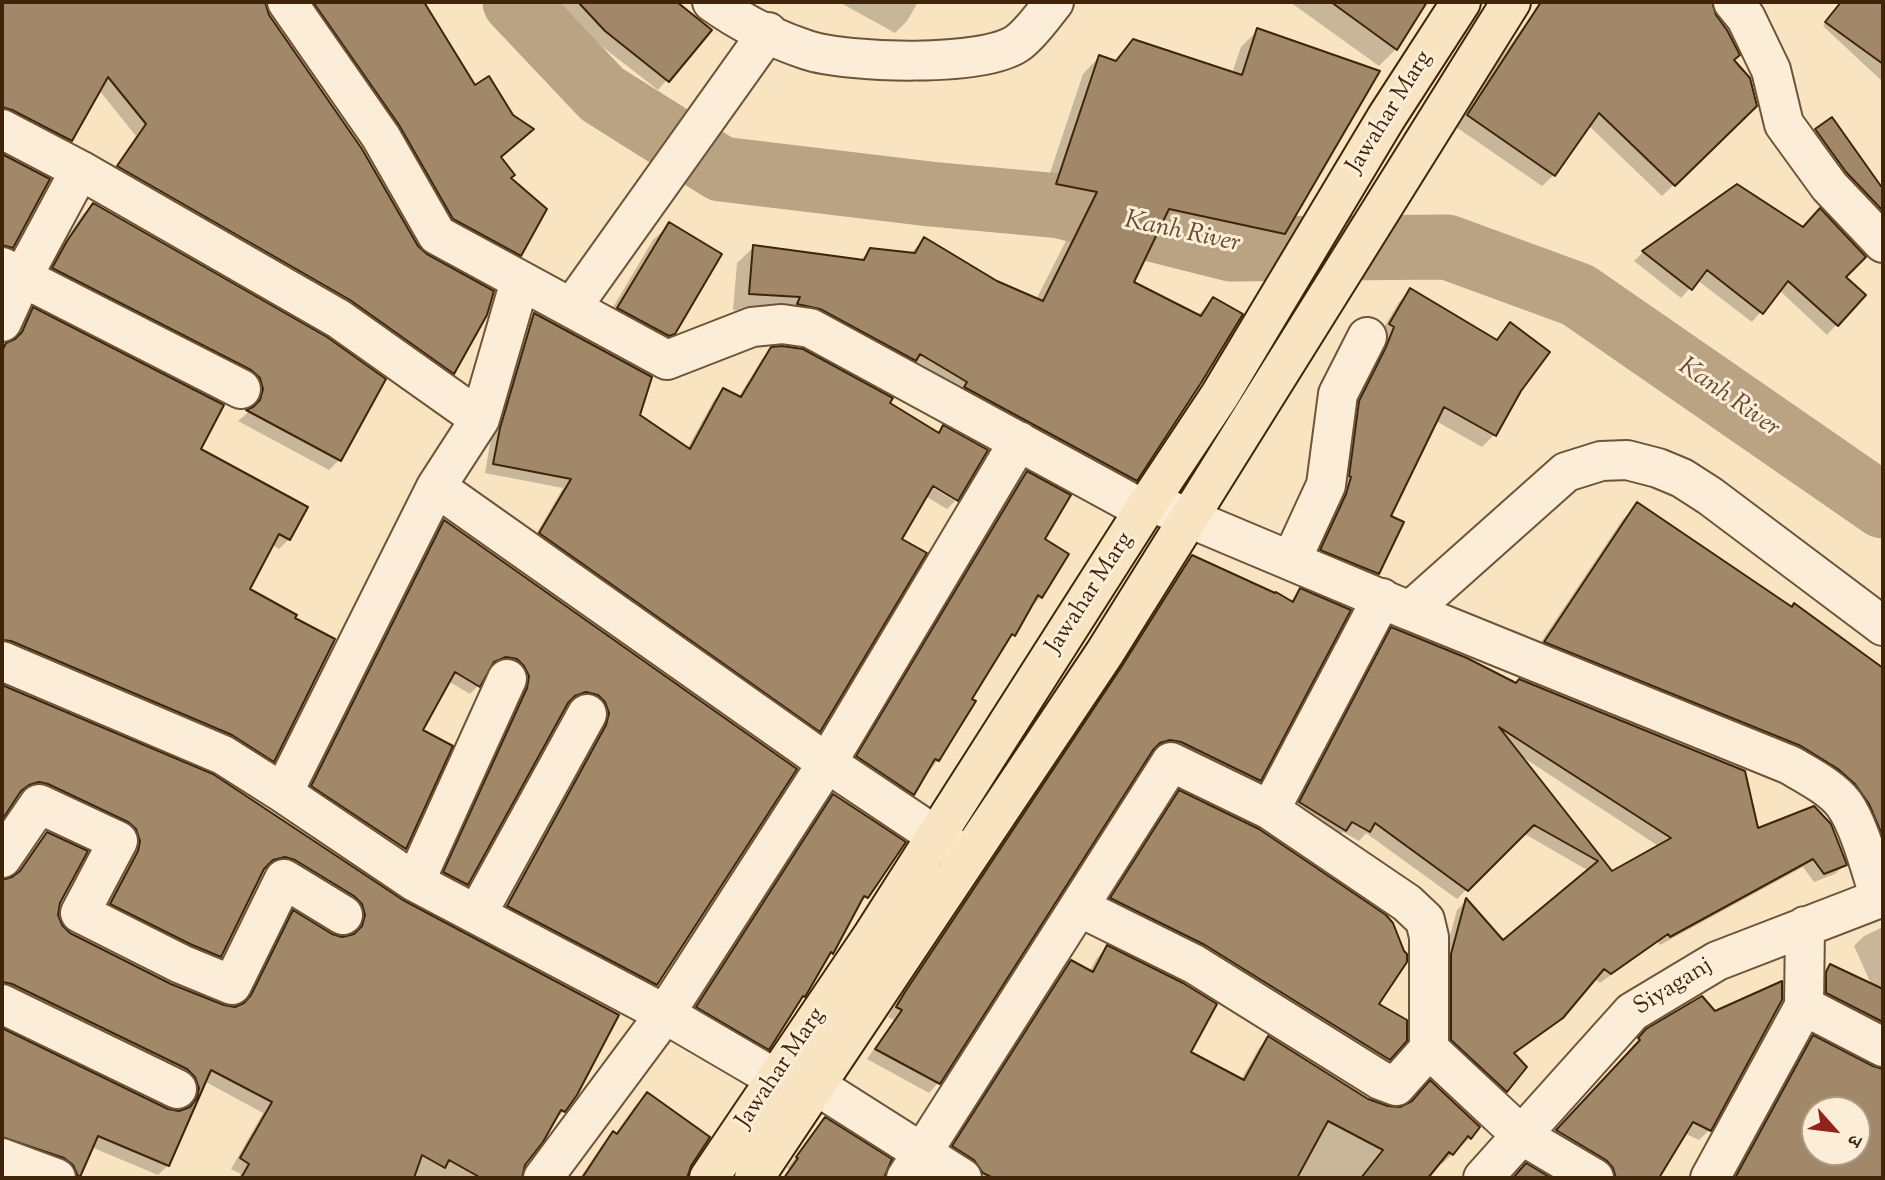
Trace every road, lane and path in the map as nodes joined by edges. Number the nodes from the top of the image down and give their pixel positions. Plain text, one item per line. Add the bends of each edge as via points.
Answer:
1 (287, 2) edge
2 (1054, 2) edge
3 (1461, 2) edge
4 (1511, 2) edge
5 (1732, 2) edge
6 (739, 14) edge
7 (2, 129) edge
8 (80, 170) junction
9 (1883, 243) edge
10 (12, 272) edge
11 (520, 281) junction
12 (572, 307) junction
13 (2, 322) edge
14 (1367, 337) dead end
15 (241, 389) dead end
16 (480, 419) junction
17 (1019, 441) junction
18 (436, 487) junction
19 (1147, 506) junction
20 (1188, 518) junction
21 (1291, 561) junction
22 (1396, 605) junction
23 (1883, 626) edge
24 (2, 661) edge
25 (507, 679) dead end
26 (587, 714) dead end
27 (827, 763) junction
28 (283, 793) junction
29 (1270, 810) junction
30 (936, 835) junction
31 (968, 857) junction
32 (2, 858) edge
33 (415, 882) junction
34 (1881, 898) edge
35 (1079, 907) junction
36 (477, 914) junction
37 (343, 915) dead end
38 (1805, 926) junction
39 (2, 1004) edge
40 (1804, 1006) junction
41 (665, 1014) junction
42 (1883, 1047) edge
43 (1429, 1049) junction
44 (792, 1076) junction
45 (177, 1089) dead end
46 (1521, 1135) junction
47 (2, 1158) edge
48 (914, 1166) edge
49 (57, 1178) edge
50 (543, 1178) edge
51 (709, 1178) edge
52 (754, 1178) edge
53 (962, 1178) edge
54 (1483, 1178) edge
55 (1594, 1178) edge
56 (1710, 1178) edge

1 - 11 street via 381,137 437,235
2 - 6 street via 1017,44 948,61 837,58 806,50
3 - 19 main road, Jawahar Marg
4 - 20 main road
5 - 9 street via 1746,18 1771,70 1784,124 1829,186
6 - 12 street via 718,104
7 - 8 street
8 - 10 street
8 - 16 street via 339,319
10 - 13 street
10 - 15 street
11 - 12 street
11 - 16 street
12 - 17 street via 667,360 752,327 782,324 810,328
14 - 21 street via 1338,394 1326,485
16 - 18 street
17 - 19 street
17 - 27 street
18 - 27 street
18 - 28 street
19 - 20 street
19 - 30 main road, Jawahar Marg
20 - 21 street
20 - 31 main road via 1104,654
21 - 22 street
22 - 23 street via 1566,472 1601,461 1628,460 1682,478 1710,496
22 - 29 street
22 - 34 street via 1809,776 1843,803
24 - 28 street via 223,755
25 - 33 street
26 - 36 street
27 - 30 street
27 - 41 street
28 - 33 street
29 - 35 street via 1171,762
29 - 43 street via 1425,920
30 - 31 street
30 - 44 main road, Jawahar Marg
31 - 44 main road
32 - 37 street via 39,804 118,841 80,913 232,985 284,879
33 - 36 street
34 - 38 street, Siyaganj
35 - 43 street via 1194,964 1380,1080 1396,1086
35 - 48 street
36 - 41 street
38 - 40 street
38 - 46 street, Siyaganj via 1717,961 1632,1012
39 - 45 street
40 - 42 street
40 - 56 street
41 - 44 street
41 - 50 street
43 - 46 street
44 - 48 street
44 - 51 main road, Jawahar Marg
44 - 52 main road
46 - 54 street, Siyaganj
46 - 55 street
47 - 49 street
48 - 53 street

